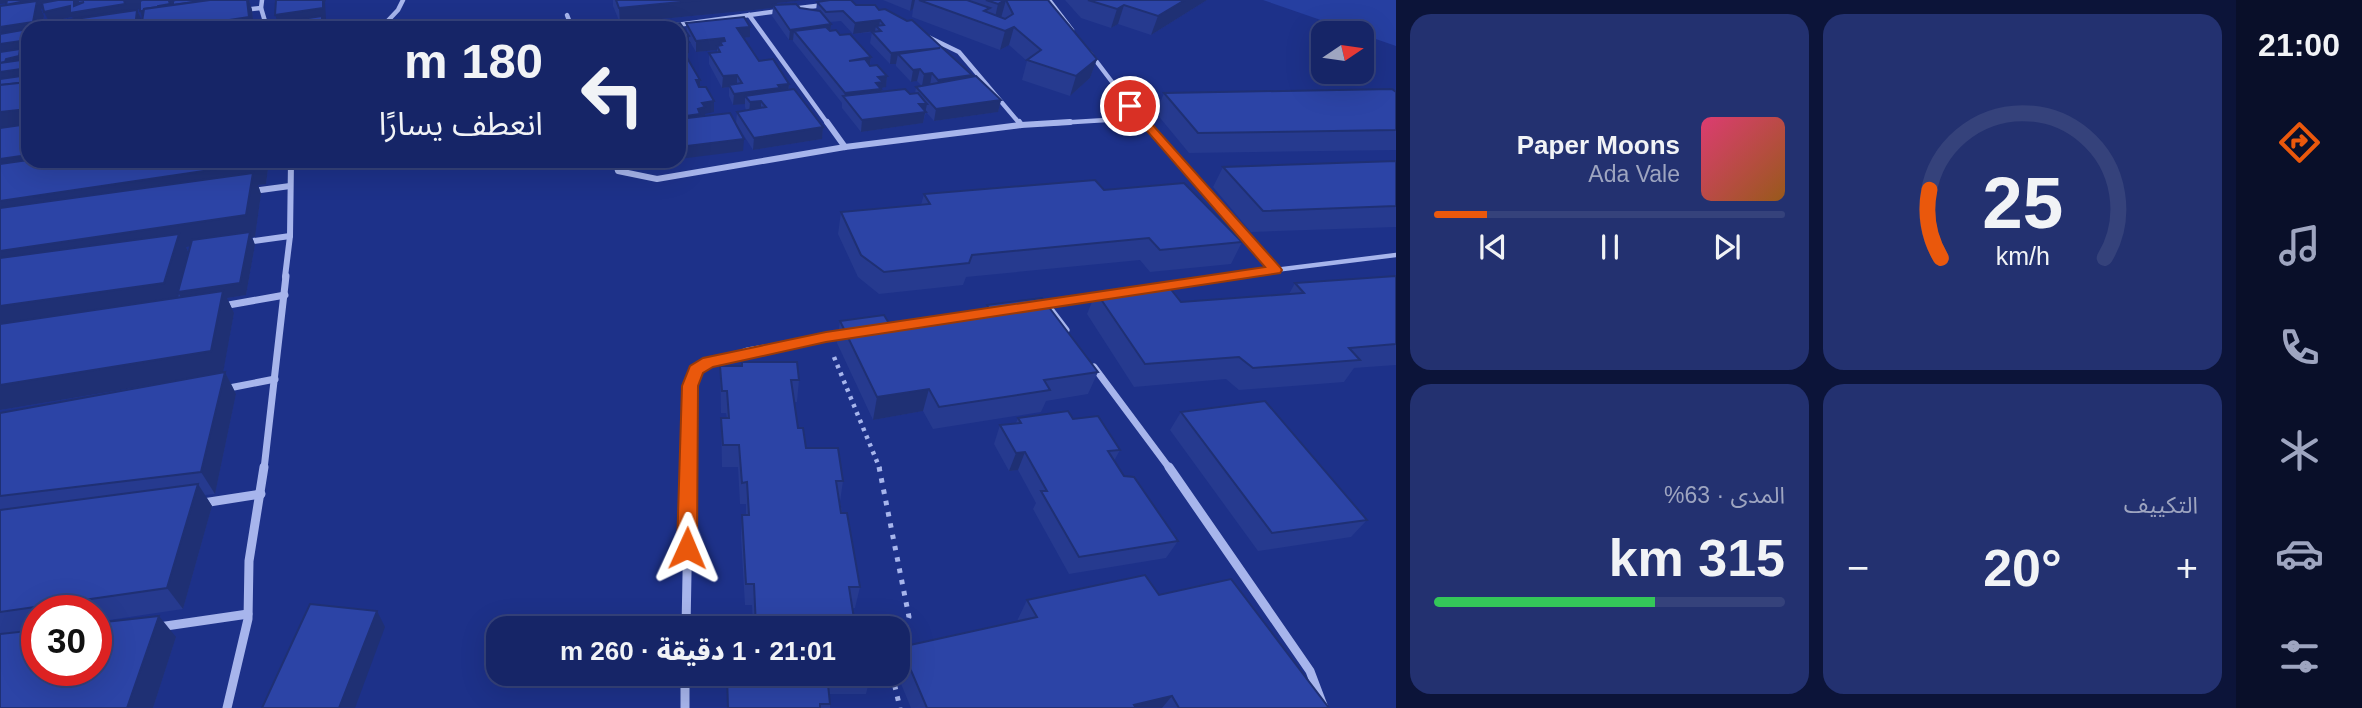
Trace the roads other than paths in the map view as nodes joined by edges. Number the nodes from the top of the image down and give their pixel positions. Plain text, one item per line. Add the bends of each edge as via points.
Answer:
1 (262, 0) edge
2 (403, 0) edge
3 (1049, 0) edge
4 (834, 4) edge
5 (261, 8) junction
6 (235, 11) edge
7 (567, 15) dead end
8 (749, 15) junction
9 (265, 21) edge
10 (388, 21) edge
11 (569, 21) edge
12 (686, 24) edge
13 (1073, 32) edge
14 (922, 34) edge
15 (1082, 42) edge
16 (1139, 118) junction
17 (1021, 125) junction
18 (845, 147) junction
19 (291, 168) edge
20 (617, 168) edge
21 (290, 186) junction
22 (249, 192) edge
23 (290, 236) junction
24 (238, 244) edge
25 (1396, 255) edge
26 (1275, 270) junction
27 (1141, 290) edge
28 (285, 295) junction
29 (1114, 295) edge
30 (1047, 305) junction
31 (217, 307) edge
32 (1033, 307) edge
33 (854, 333) edge
34 (1072, 337) edge
35 (1088, 359) edge
36 (275, 379) junction
37 (220, 389) edge
38 (261, 494) junction
39 (192, 504) edge
40 (248, 614) junction
41 (686, 616) edge
42 (145, 629) edge
43 (685, 686) edge
44 (227, 708) edge
45 (685, 708) edge
46 (1324, 708) edge

1 - 5 street
2 - 10 street
3 - 13 street
4 - 8 street
5 - 6 street
5 - 9 street
7 - 11 street
8 - 12 street
8 - 18 street
14 - 17 street via 959,52
15 - 16 street
16 - 17 street
16 - 26 street
17 - 18 street
18 - 20 street via 657,179
19 - 21 street
21 - 22 street
21 - 23 street
23 - 24 street
23 - 28 street
25 - 26 lane
26 - 27 street
28 - 31 street
28 - 36 street
29 - 30 street
30 - 32 street
30 - 34 street
33 - 41 street via 731,355 696,370 690,386
35 - 46 street via 1192,499 1310,671
36 - 37 street
36 - 38 street
38 - 39 street
38 - 40 street via 249,561
40 - 42 street
40 - 44 street
43 - 45 street

